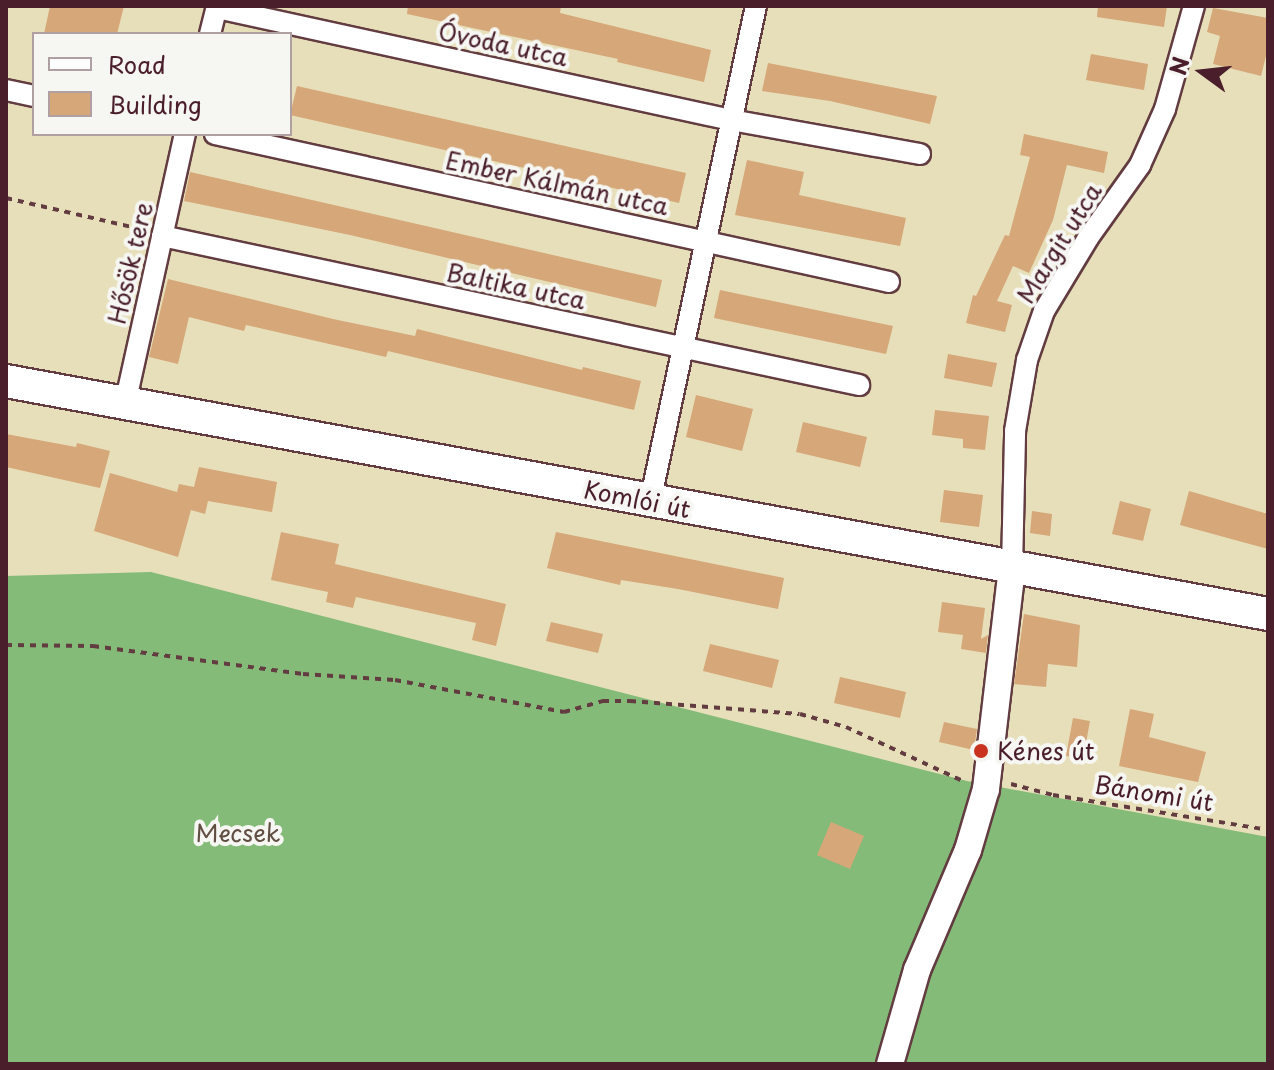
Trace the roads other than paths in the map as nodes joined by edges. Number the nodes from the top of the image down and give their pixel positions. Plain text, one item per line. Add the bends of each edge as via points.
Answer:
1 (756, 6) edge
2 (1194, 6) edge
3 (217, 7) edge
4 (211, 32) edge
5 (6, 90) edge
6 (32, 96) edge
7 (731, 120) junction
8 (185, 136) edge
9 (224, 136) edge
10 (920, 154) dead end
11 (162, 236) junction
12 (707, 243) junction
13 (889, 282) dead end
14 (681, 348) junction
15 (6, 381) edge
16 (859, 385) dead end
17 (125, 404) junction
18 (650, 502) junction
19 (1012, 568) junction
20 (1268, 614) edge
21 (890, 1064) edge

1 - 7 street
2 - 19 street, Margit utca via 1165,109 1140,165 1044,311 1027,360 1015,431
3 - 4 street
3 - 7 street, Óvoda utca
5 - 6 street
7 - 10 street, Óvoda utca
7 - 12 street
8 - 11 street, Hősök tere
9 - 12 street, Ember Kálmán utca
11 - 14 street, Baltika utca
11 - 17 street, Hősök tere
12 - 13 street, Ember Kálmán utca
12 - 14 street
14 - 16 street, Baltika utca
14 - 18 street
15 - 17 main road, Komlói út
17 - 18 main road, Komlói út
18 - 19 main road, Komlói út
19 - 20 main road, Komlói út
19 - 21 street via 987,783 968,850 917,970

